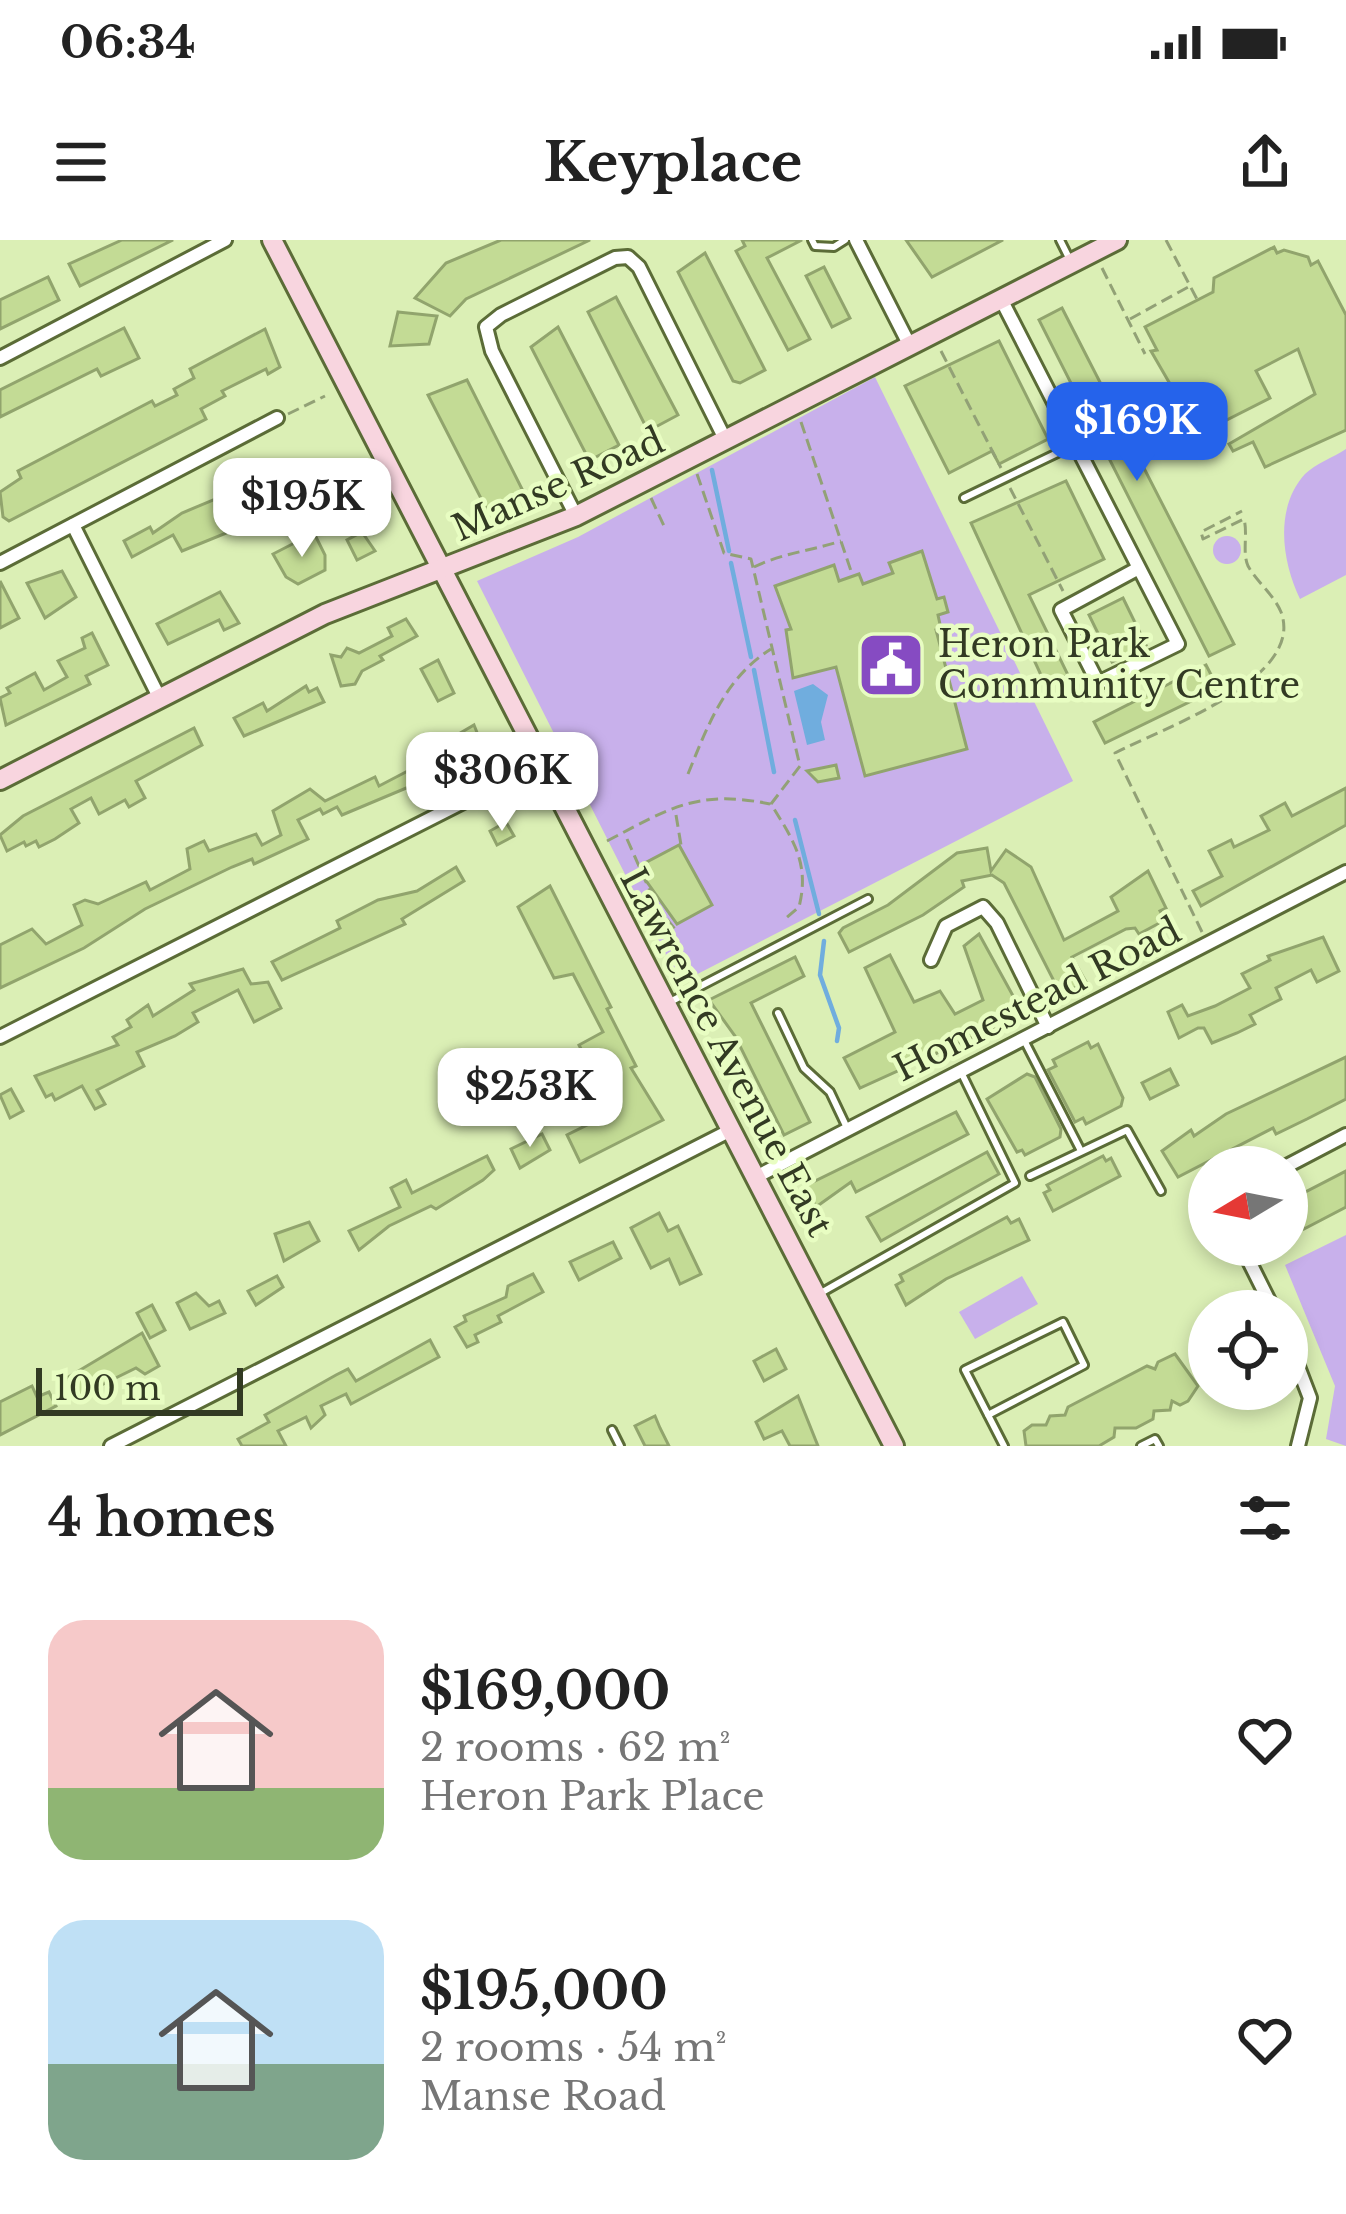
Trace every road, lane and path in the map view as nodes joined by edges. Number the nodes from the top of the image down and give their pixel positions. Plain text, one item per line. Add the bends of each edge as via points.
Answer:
1 (225, 240) edge
2 (272, 240) edge
3 (812, 240) edge
4 (845, 240) edge
5 (856, 240) edge
6 (1060, 240) edge
7 (1118, 240) edge
8 (1166, 240) edge
9 (1072, 263) junction
10 (1102, 268) dead end
11 (1190, 286) junction
12 (1000, 299) junction
13 (1199, 303) dead end
14 (1128, 320) junction
15 (910, 346) junction
16 (1145, 354) dead end
17 (0, 358) edge
18 (325, 396) dead end
19 (277, 418) joint
20 (801, 422) dead end
21 (726, 440) junction
22 (1075, 444) junction
23 (696, 472) dead end
24 (651, 496) dead end
25 (964, 498) dead end
26 (1242, 511) dead end
27 (576, 516) junction
28 (73, 525) junction
29 (664, 526) dead end
30 (841, 541) junction
31 (0, 563) edge
32 (753, 567) junction
33 (1137, 568) junction
34 (446, 571) junction
35 (852, 574) dead end
36 (772, 649) junction
37 (160, 699) junction
38 (540, 763) junction
39 (688, 774) dead end
40 (0, 780) edge
41 (771, 804) junction
42 (676, 814) dead end
43 (627, 839) dead end
44 (608, 841) dead end
45 (680, 844) dead end
46 (1346, 872) edge
47 (644, 883) junction
48 (632, 890) dead end
49 (868, 899) dead end
50 (784, 919) dead end
51 (678, 933) dead end
52 (1208, 945) junction
53 (932, 960) dead end
54 (665, 1005) junction
55 (778, 1013) dead end
56 (1048, 1027) junction
57 (0, 1037) edge
58 (1023, 1039) junction
59 (961, 1071) junction
60 (731, 1130) junction
61 (848, 1130) junction
62 (1346, 1136) edge
63 (1081, 1151) junction
64 (1308, 1155) edge
65 (1030, 1176) dead end
66 (754, 1178) junction
67 (1161, 1191) dead end
68 (818, 1295) junction
69 (1307, 1410) edge
70 (988, 1415) junction
71 (612, 1430) dead end
72 (111, 1446) edge
73 (620, 1446) edge
74 (894, 1446) edge
75 (1004, 1446) edge
76 (1141, 1446) edge
77 (1159, 1446) edge
78 (1298, 1446) edge

1 - 17 street
2 - 34 main road, Lawrence Avenue East
3 - 4 lane via 834,248
5 - 15 street
6 - 9 lane
7 - 9 main road, Manse Road
8 - 11 path
9 - 12 main road, Manse Road
10 - 14 path
11 - 13 path
11 - 14 path
12 - 15 main road, Manse Road
12 - 22 street
14 - 16 path
15 - 21 main road, Manse Road
18 - 19 path
19 - 28 street
20 - 30 path
21 - 27 main road, Manse Road
21 - 27 street via 628,257 500,315 486,327 493,350
22 - 25 lane
22 - 33 street
23 - 32 path via 724,553 751,559
24 - 29 path
26 - 52 path via 1201,532 1203,539 1244,519 1249,566 1280,612 1274,664 1115,753
27 - 34 main road, Manse Road
28 - 31 street
28 - 37 street
30 - 32 path
30 - 35 path
32 - 36 path
33 - 33 street via 1178,644 1098,682 1061,610
34 - 37 main road, Manse Road via 325,614
34 - 38 main road, Lawrence Avenue East
36 - 39 path via 746,664 709,720
36 - 41 path via 800,766
37 - 40 main road, Manse Road
38 - 54 main road, Lawrence Avenue East
38 - 57 street
41 - 44 path via 729,795 684,801
41 - 50 path via 798,841 804,874 799,907
42 - 45 path
43 - 47 path
46 - 52 street, Homestead Road
47 - 48 path
47 - 51 path
49 - 54 lane
52 - 56 street, Homestead Road
53 - 56 street via 946,926 982,907
54 - 60 main road, Lawrence Avenue East
55 - 61 lane
56 - 58 street, Homestead Road
58 - 59 street, Homestead Road
58 - 63 lane
59 - 61 street, Homestead Road
59 - 68 lane via 1015,1183
60 - 66 main road, Lawrence Avenue East
60 - 72 street
61 - 66 street, Homestead Road
62 - 64 street
63 - 65 lane
63 - 67 lane via 1126,1130
66 - 68 main road, Lawrence Avenue East
68 - 74 main road, Lawrence Avenue East
69 - 78 street
70 - 70 lane via 965,1370 1064,1322 1084,1365
70 - 75 lane
71 - 73 lane
76 - 77 lane via 1155,1438

